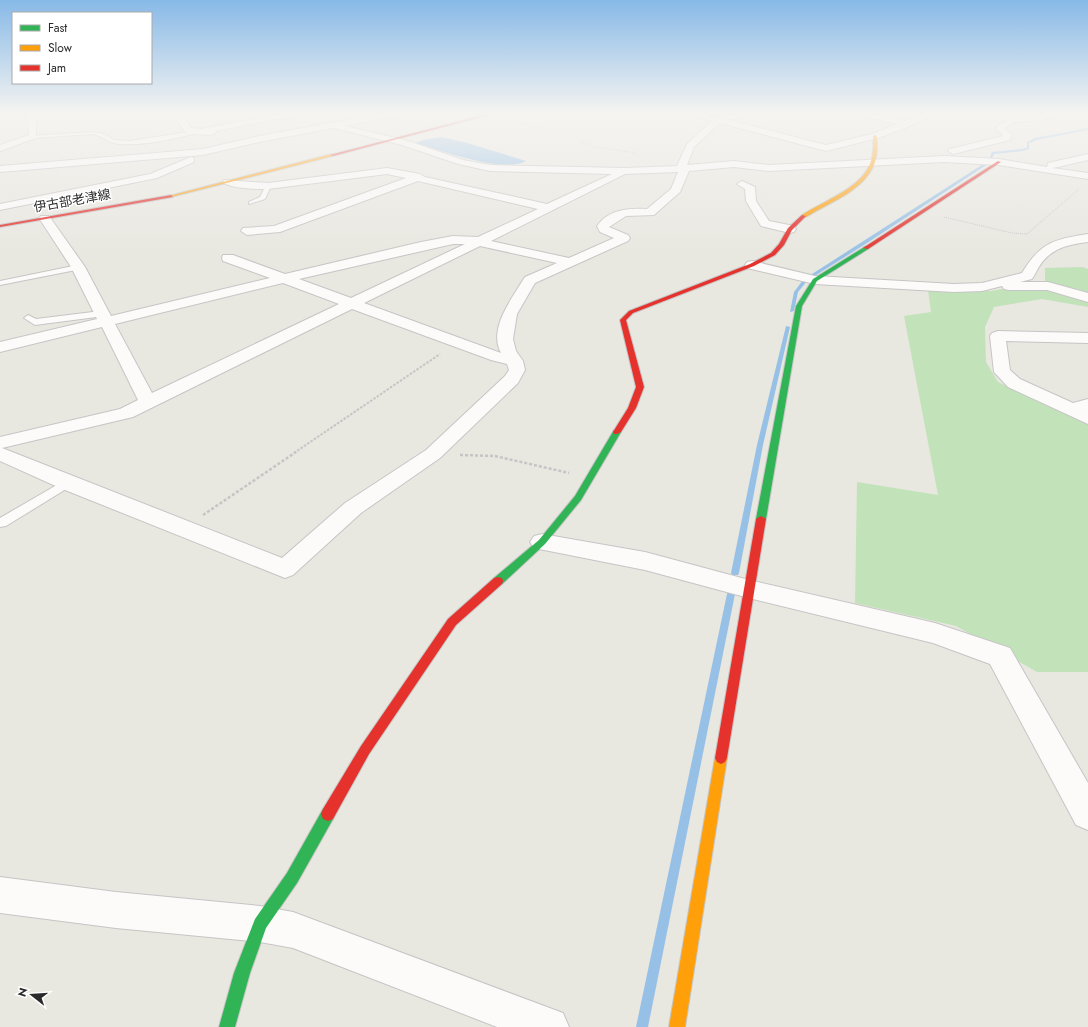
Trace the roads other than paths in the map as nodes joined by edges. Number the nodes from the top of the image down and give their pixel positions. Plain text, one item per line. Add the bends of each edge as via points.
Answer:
1 (119, 160) edge
2 (191, 160) edge
3 (314, 160) edge
4 (454, 160) edge
5 (686, 160) edge
6 (749, 160) edge
7 (801, 160) edge
8 (873, 160) edge
9 (944, 160) joint
10 (1075, 160) edge
11 (461, 162) junction
12 (999, 162) junction
13 (734, 164) junction
14 (872, 164) junction
15 (797, 166) junction
16 (447, 167) dead end
17 (0, 168) edge
18 (683, 168) junction
19 (1038, 168) junction
20 (624, 171) junction
21 (433, 172) dead end
22 (1088, 176) edge
23 (419, 177) junction
24 (228, 182) junction
25 (742, 184) dead end
26 (268, 186) junction
27 (251, 203) dead end
28 (0, 207) edge
29 (548, 208) junction
30 (45, 218) junction
31 (0, 226) edge
32 (790, 229) junction
33 (247, 231) dead end
34 (1088, 238) edge
35 (480, 242) junction
36 (228, 258) dead end
37 (569, 262) junction
38 (752, 265) junction
39 (78, 267) junction
40 (285, 278) junction
41 (815, 280) junction
42 (0, 283) edge
43 (982, 287) junction
44 (1088, 298) edge
45 (352, 304) junction
46 (103, 317) junction
47 (28, 318) dead end
48 (1088, 338) edge
49 (0, 347) edge
50 (515, 361) junction
51 (148, 402) junction
52 (1080, 407) edge
53 (1088, 418) edge
54 (0, 443) edge
55 (0, 454) edge
56 (67, 483) junction
57 (1, 523) edge
58 (542, 542) junction
59 (749, 589) junction
60 (1088, 814) edge
61 (0, 895) edge
62 (260, 924) junction
63 (227, 1027) edge
64 (549, 1027) edge
65 (677, 1027) edge

1 - 17 street
2 - 28 street via 153,176
3 - 24 street, 伊古部老津線
4 - 11 street
5 - 18 street
6 - 13 street
7 - 15 street
8 - 14 street
9 - 12 street
9 - 14 street
10 - 19 street
11 - 16 street
11 - 20 street via 508,169
12 - 19 street
12 - 41 street
13 - 15 street via 769,168
13 - 18 street
14 - 15 street
14 - 32 street via 862,181 805,215
18 - 20 street
18 - 37 street via 676,190 650,213 624,212 617,214 603,226 604,229 624,238
19 - 22 street
20 - 29 street
21 - 23 street
23 - 26 street via 387,171
23 - 29 street
23 - 33 street via 276,228
24 - 26 street
24 - 30 street, 伊古部老津線 via 172,196
25 - 32 street via 750,187 751,201 765,224
26 - 27 lane via 263,198
29 - 35 street
30 - 31 street, 伊古部老津線
30 - 39 street
32 - 38 street via 773,254
34 - 43 street via 1057,246 1039,257 1027,276
35 - 37 street
35 - 40 street via 453,240
35 - 45 street
36 - 40 street
37 - 50 street via 530,280 510,314 505,339 508,351
38 - 41 street
38 - 58 street via 631,312 623,320 640,386 632,408 578,498
39 - 42 lane
39 - 46 street
40 - 45 street
40 - 46 street
41 - 43 street via 954,288
41 - 59 street via 799,306
43 - 44 street via 1048,286
45 - 50 street via 497,357
45 - 51 street
46 - 47 lane via 35,322
46 - 49 street
46 - 51 street
48 - 52 street via 998,336 1002,372 1014,383
50 - 56 street via 517,370 512,379 433,454 353,508 285,569
51 - 54 street via 126,413 100,421
52 - 53 street
55 - 56 street
56 - 57 lane
58 - 59 street via 644,561
58 - 62 street via 452,622 365,750 292,878
59 - 60 street via 935,633 1000,656
59 - 65 street
61 - 62 street via 116,910
62 - 63 street via 242,973
62 - 64 street via 293,930

